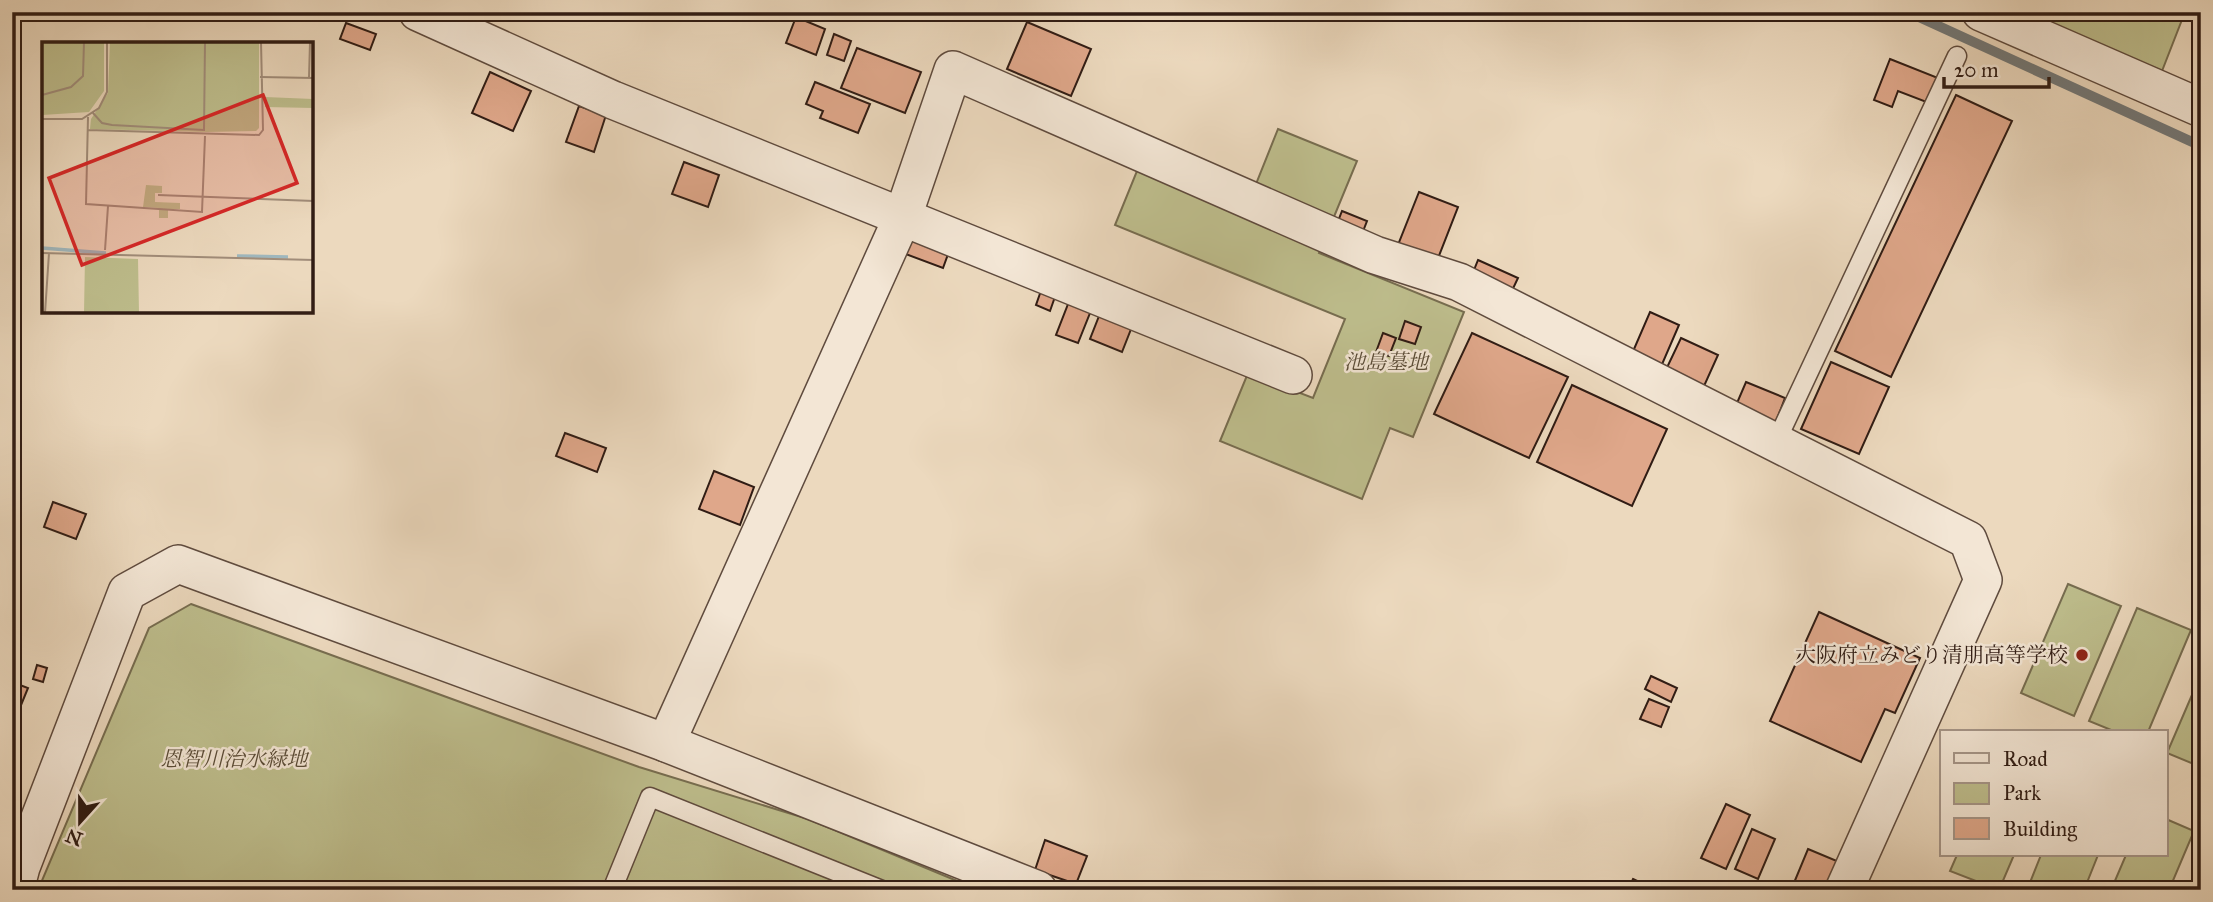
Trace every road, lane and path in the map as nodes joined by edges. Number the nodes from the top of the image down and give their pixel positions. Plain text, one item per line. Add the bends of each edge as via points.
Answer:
1 (418, 12) edge
2 (1981, 12) edge
3 (1957, 56) dead end
4 (2201, 108) edge
5 (902, 216) junction
6 (1293, 375) dead end
7 (1776, 442) junction
8 (666, 743) junction
9 (15, 890) edge
10 (612, 890) edge
11 (882, 890) edge
12 (1038, 890) edge
13 (1844, 890) edge

1 - 5 street via 613,100
2 - 4 street
3 - 7 lane
5 - 6 street
5 - 7 street via 953,70 1375,255 1459,282
5 - 8 street
7 - 13 street via 1968,540 1983,580
8 - 9 street via 178,564 127,592
8 - 12 street
10 - 11 lane via 650,797

